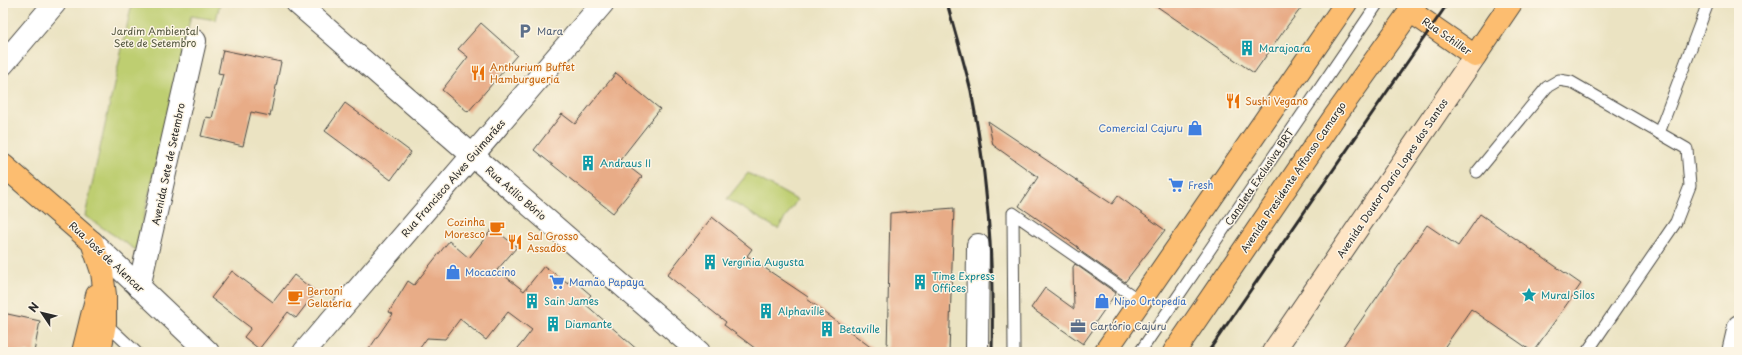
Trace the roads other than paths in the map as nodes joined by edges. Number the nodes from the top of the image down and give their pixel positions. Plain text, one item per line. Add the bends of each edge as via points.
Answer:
1 (55, 3) edge
2 (297, 3) edge
3 (603, 3) edge
4 (1346, 3) edge
5 (1378, 3) edge
6 (1511, 3) edge
7 (1708, 3) edge
8 (1408, 6) edge
9 (195, 41) dead end
10 (1475, 56) junction
11 (3, 64) edge
12 (1659, 133) junction
13 (472, 156) junction
14 (3, 164) edge
15 (1477, 172) dead end
16 (92, 242) junction
17 (978, 245) dead end
18 (102, 272) junction
19 (139, 287) junction
20 (1140, 301) junction
21 (105, 323) junction
22 (1739, 326) edge
23 (83, 352) edge
24 (100, 352) edge
25 (136, 352) edge
26 (208, 352) edge
27 (304, 352) edge
28 (699, 352) edge
29 (977, 352) edge
30 (1014, 352) edge
31 (1105, 352) edge
32 (1140, 352) edge
33 (1174, 352) edge
34 (1273, 352) edge
35 (1587, 352) edge
36 (1733, 352) edge

1 - 11 street
2 - 13 street, Rua Atílio Bório
3 - 13 street, Rua Francisco Alves Guimarães
4 - 20 main road
5 - 32 lane, Canaleta Exclusiva BRT
6 - 10 main road, Avenida Doutor Dario Lopes dos Santos
7 - 12 lane
8 - 10 main road, Rua Schiller
8 - 33 main road, Avenida Presidente Affonso Camargo
9 - 19 street, Avenida Sete de Setembro
10 - 34 main road, Avenida Doutor Dario Lopes dos Santos
12 - 15 lane via 1571,82 1559,80 1547,87
12 - 35 lane via 1687,149 1690,186 1676,222
13 - 27 street, Rua Francisco Alves Guimarães
13 - 28 street, Rua Atílio Bório
14 - 16 main road, Rua José de Alencar
16 - 18 main road
16 - 19 street, Rua José de Alencar
17 - 29 street
18 - 21 main road
18 - 23 main road
19 - 26 street, Rua José de Alencar
20 - 30 lane via 1013,213
20 - 31 main road
21 - 24 main road
21 - 25 lane
22 - 36 street

